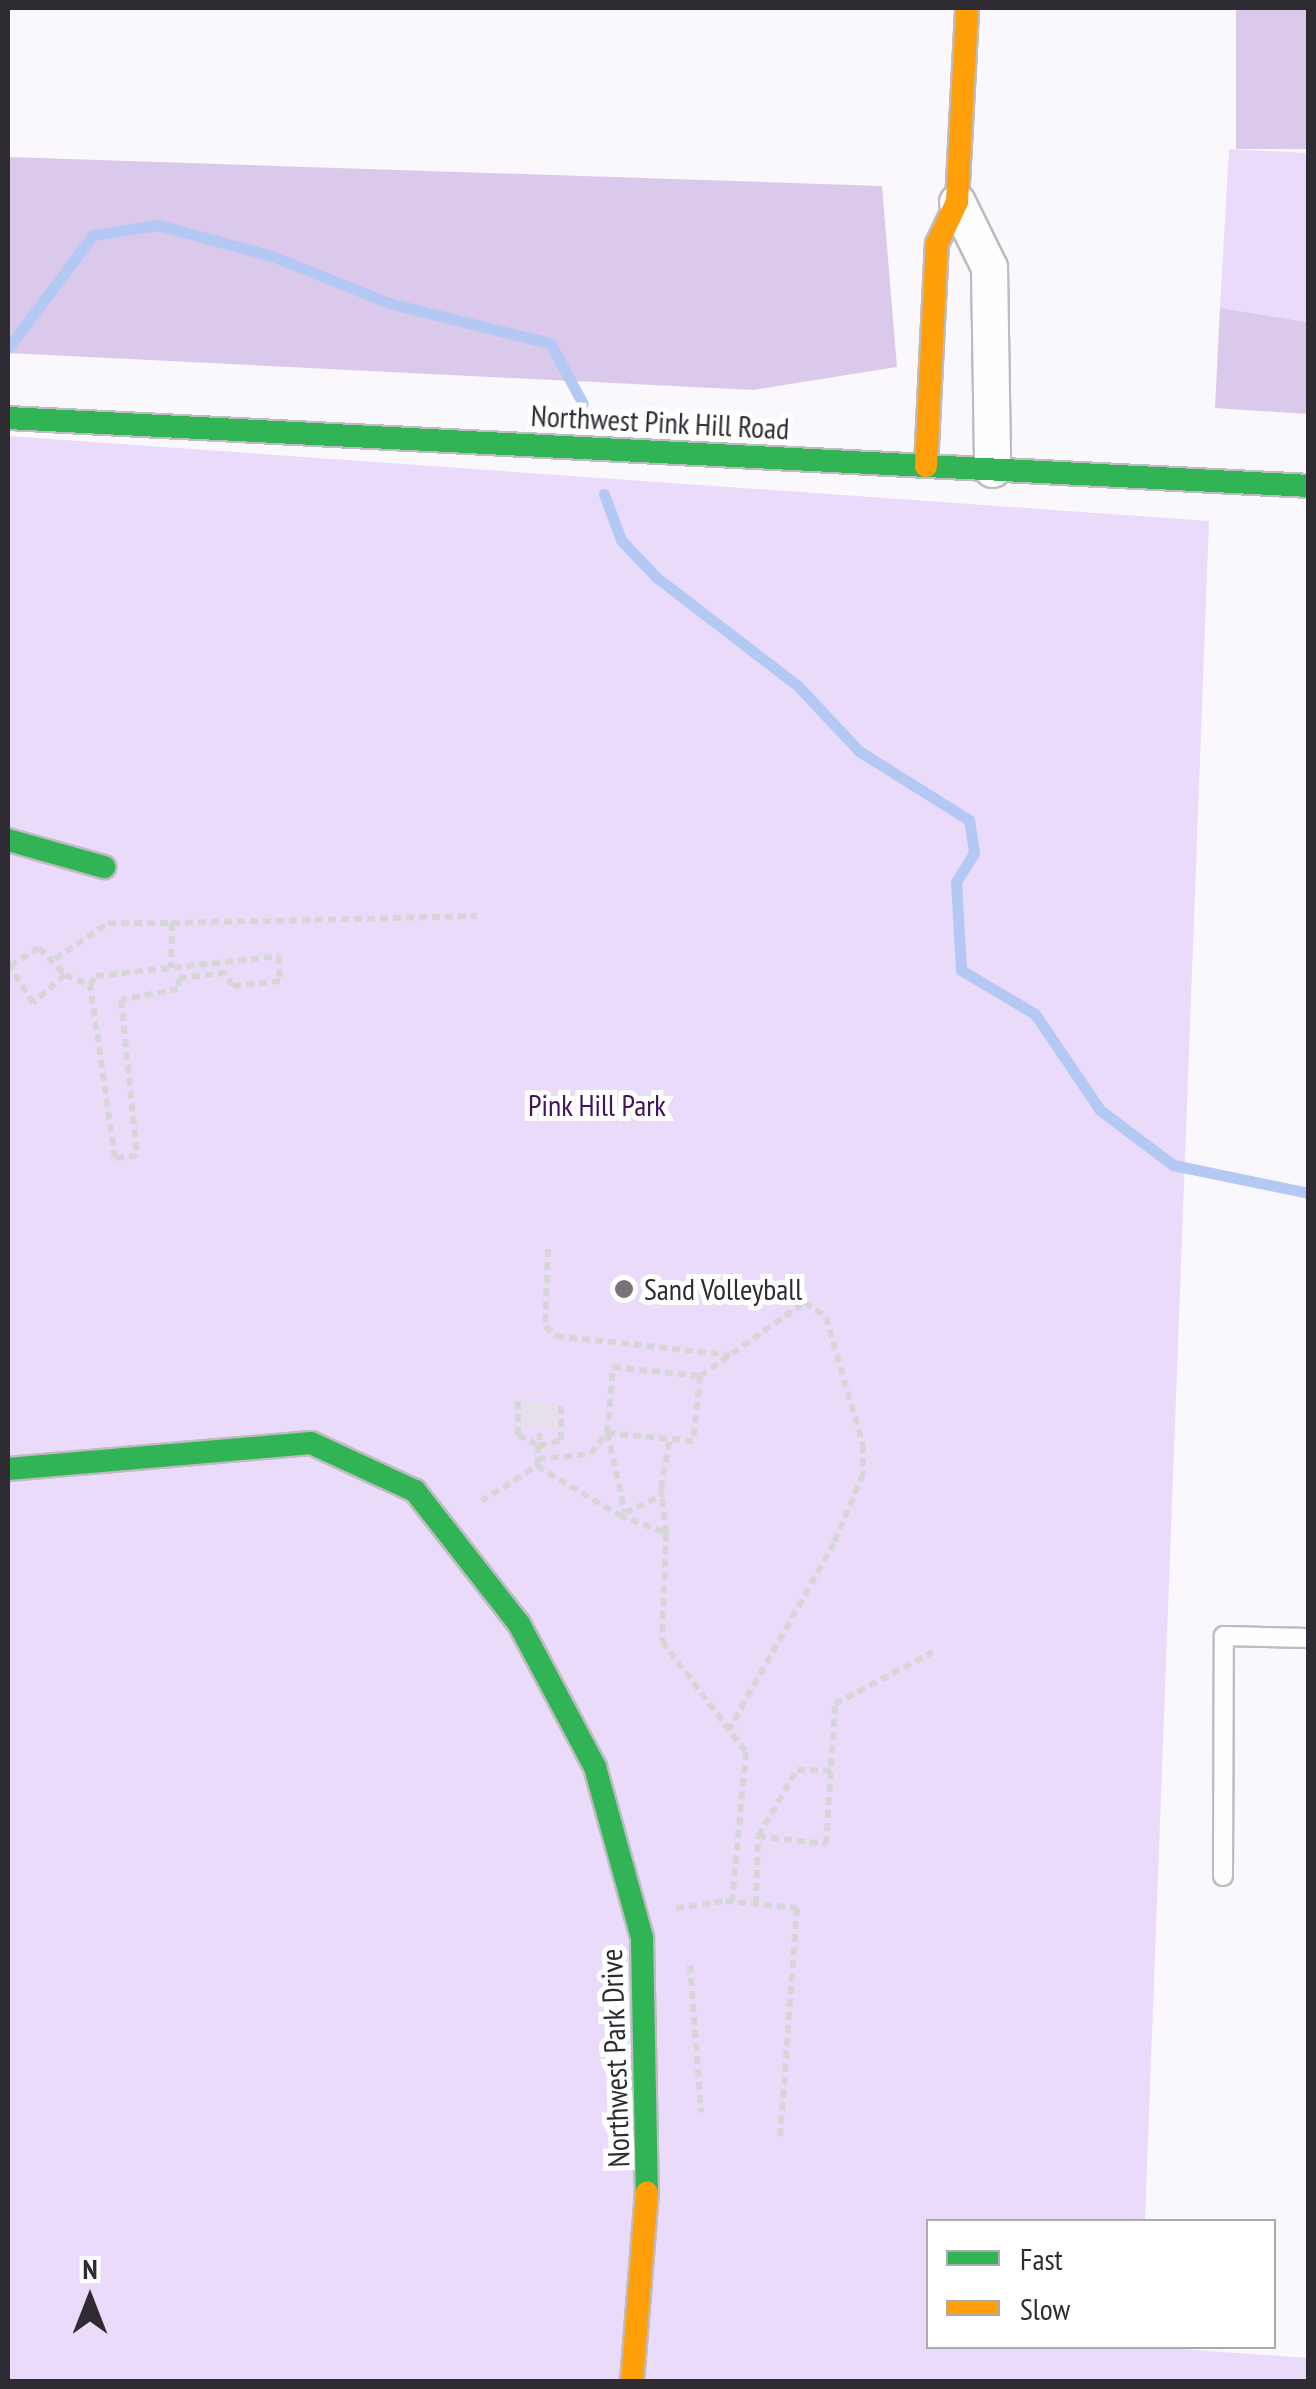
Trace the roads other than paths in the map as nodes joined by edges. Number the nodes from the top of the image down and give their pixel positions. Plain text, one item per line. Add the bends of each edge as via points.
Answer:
1 (968, 8) edge
2 (957, 202) junction
3 (8, 418) edge
4 (926, 466) junction
5 (992, 469) junction
6 (1308, 486) edge
7 (8, 840) edge
8 (104, 867) dead end
9 (8, 1470) edge
10 (1308, 1638) edge
11 (1223, 1876) dead end
12 (632, 2382) edge

1 - 2 street
2 - 4 street via 937,244
2 - 5 street via 989,267
3 - 4 street, Northwest Pink Hill Road
4 - 5 street, Northwest Pink Hill Road
5 - 6 street, Northwest Pink Hill Road
7 - 8 street
9 - 12 street, Northwest Park Drive via 311,1443 415,1492 520,1624 595,1767 642,1938 652,2148
10 - 11 lane via 1224,1636

